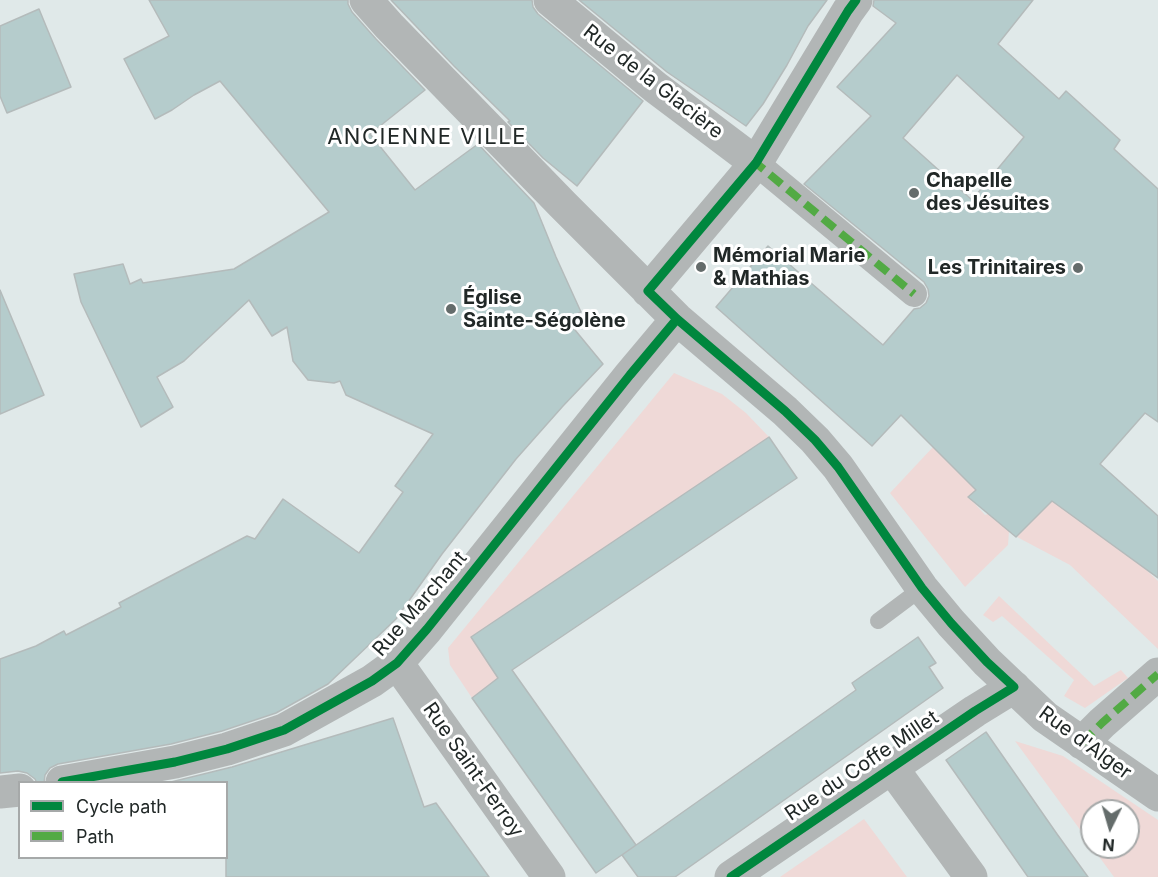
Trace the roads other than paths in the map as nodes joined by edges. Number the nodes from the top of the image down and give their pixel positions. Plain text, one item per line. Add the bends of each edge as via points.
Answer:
1 (366, 0) edge
2 (550, 0) edge
3 (856, 0) edge
4 (756, 163) junction
5 (648, 291) junction
6 (914, 294) dead end
7 (677, 320) junction
8 (922, 588) junction
9 (878, 621) dead end
10 (397, 663) junction
11 (1158, 674) edge
12 (1014, 687) junction
13 (1082, 743) junction
14 (892, 768) junction
15 (73, 781) edge
16 (18, 790) edge
17 (0, 792) edge
18 (1158, 795) edge
19 (549, 877) edge
20 (731, 877) edge
21 (971, 877) edge

1 - 5 street, Rue d'Alger
2 - 4 street, Rue de la Glacière via 655,87
3 - 4 street
4 - 5 street
4 - 6 street
5 - 7 street, Rue d'Alger
7 - 8 street, Rue d'Alger via 815,440
7 - 10 street, Rue Marchant
8 - 9 lane
8 - 12 street, Rue d'Alger
10 - 15 street, Rue Marchant via 284,730 175,762
10 - 19 street, Rue Saint-Ferroy
11 - 13 street
12 - 13 street, Rue d'Alger via 1045,717
12 - 14 street, Rue du Coffe Millet
13 - 18 street, Rue d'Alger
14 - 20 street, Rue du Coffe Millet
14 - 21 street, Rue du Coffe Millet
16 - 17 street

